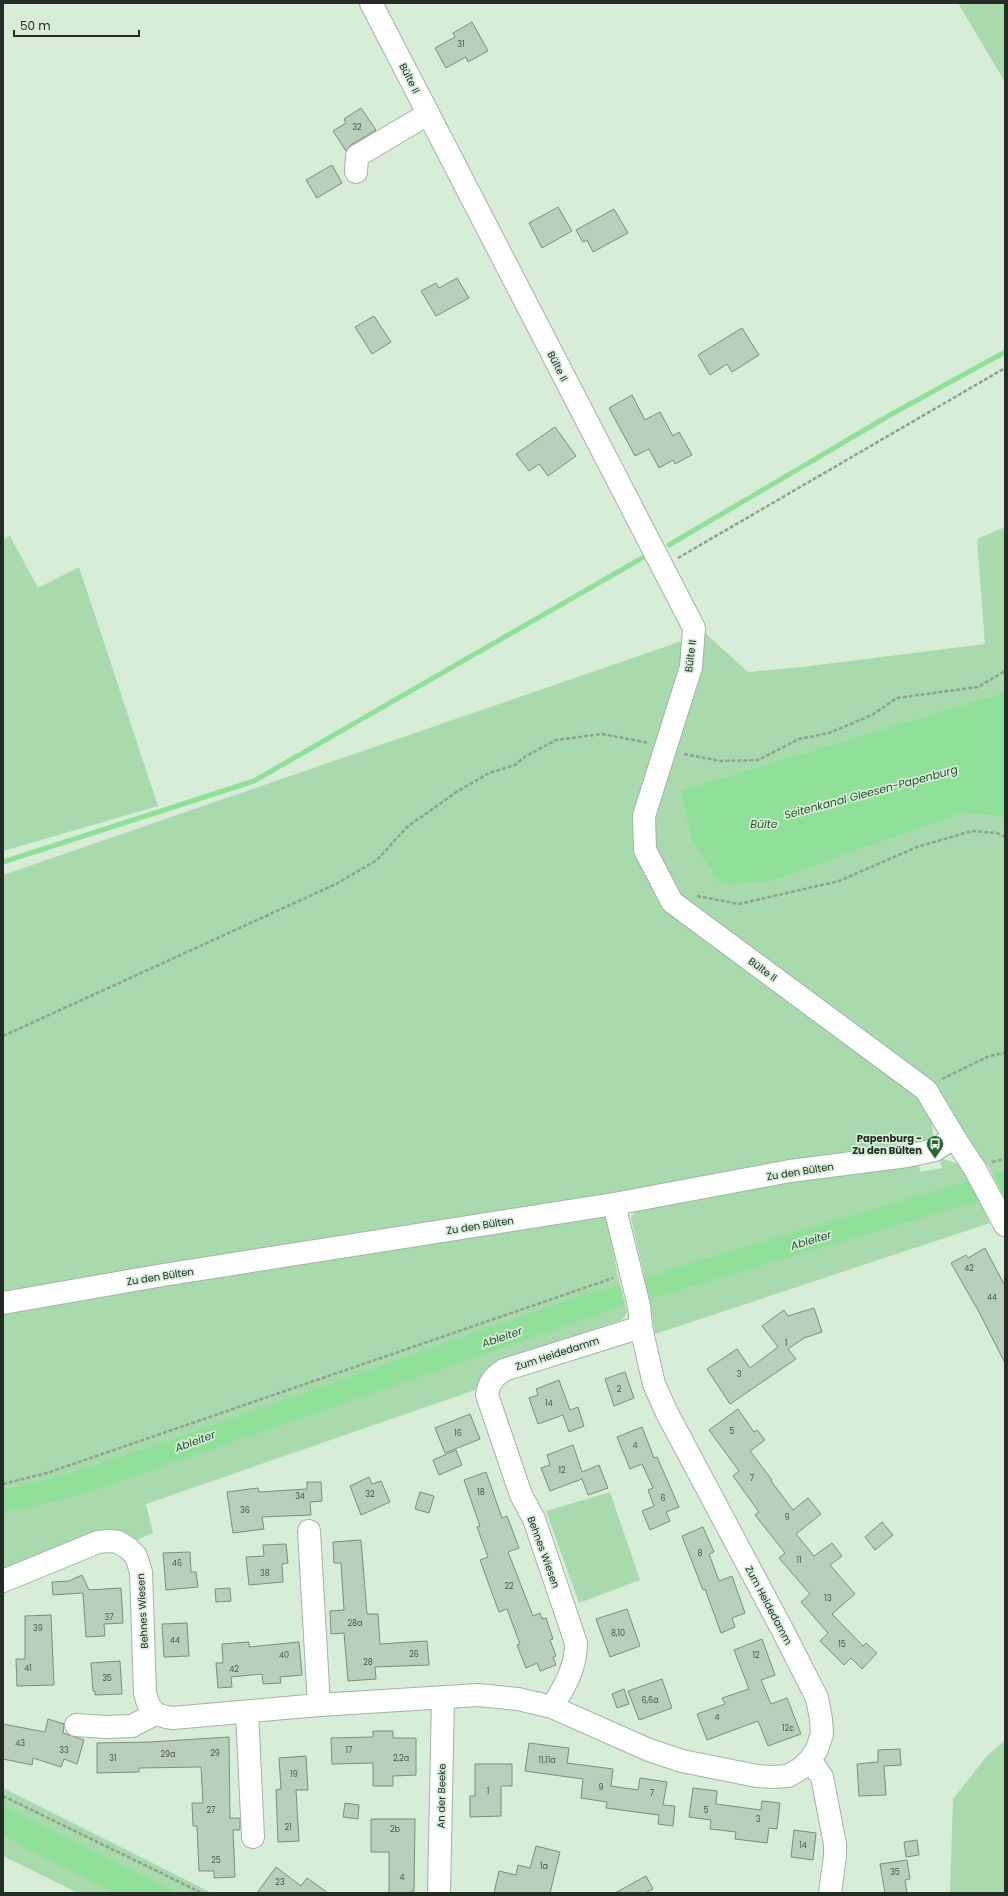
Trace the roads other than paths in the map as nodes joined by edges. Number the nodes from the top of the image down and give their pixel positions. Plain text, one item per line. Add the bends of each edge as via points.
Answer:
1 (371, 3) edge
2 (428, 114) junction
3 (356, 172) dead end
4 (954, 1137) junction
5 (614, 1204) junction
6 (1005, 1225) edge
7 (3, 1303) edge
8 (640, 1326) junction
9 (488, 1396) joint
10 (309, 1531) dead end
11 (3, 1581) edge
12 (442, 1698) junction
13 (320, 1705) junction
14 (552, 1707) junction
15 (247, 1712) junction
16 (156, 1714) junction
17 (76, 1725) dead end
18 (810, 1760) junction
19 (252, 1837) dead end
20 (439, 1893) edge
21 (830, 1893) edge

1 - 2 street, Bülte II
2 - 3 street via 357,156
2 - 4 street, Bülte II via 694,628 691,667 644,816 645,850 672,902 926,1090
4 - 5 street, Zu den Bülten via 934,1150 907,1156 790,1171
4 - 6 street, Bülte II via 975,1169
5 - 7 street, Zu den Bülten
5 - 8 street, Zum Heidedamm via 639,1306
8 - 9 street, Zum Heidedamm via 504,1370 494,1377
8 - 18 street, Zum Heidedamm via 654,1384 666,1414 817,1698 822,1734
9 - 14 street, Behnes Wiesen via 521,1495 534,1519 576,1643 573,1670
10 - 13 street
11 - 16 street, Behnes Wiesen via 98,1542 118,1542 128,1548 136,1556 141,1572 145,1693 148,1705
12 - 13 street
12 - 14 street via 478,1695 518,1699
12 - 20 street, An der Beeke
13 - 15 street
14 - 18 street via 649,1750 682,1761 773,1778 788,1776
15 - 16 street via 173,1718
15 - 19 street
16 - 17 street via 132,1726
18 - 21 street via 822,1777 835,1844

